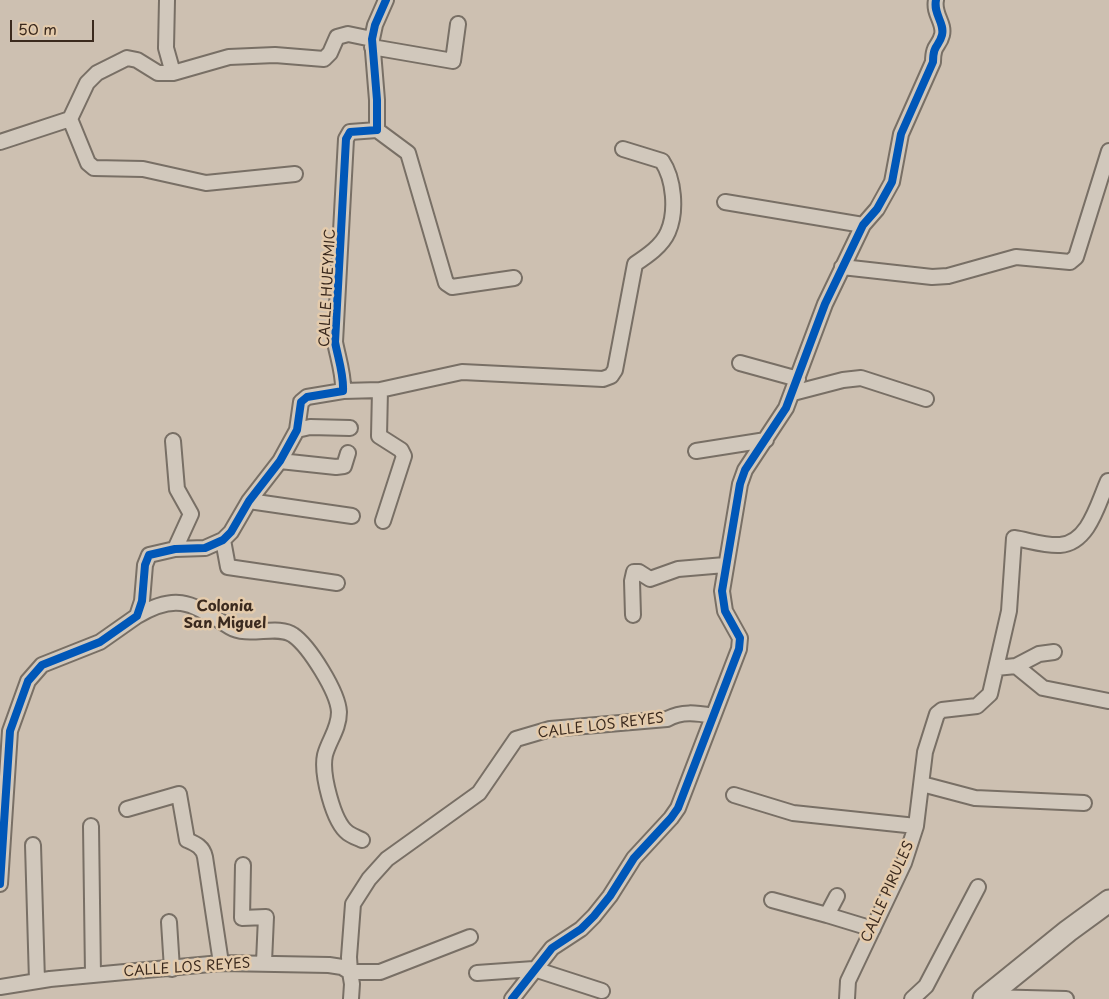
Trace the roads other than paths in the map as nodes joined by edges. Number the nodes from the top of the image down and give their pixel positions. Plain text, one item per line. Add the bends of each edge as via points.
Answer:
1 (167, 0) edge
2 (386, 0) edge
3 (936, 0) edge
4 (458, 24) dead end
5 (372, 43) junction
6 (173, 74) junction
7 (70, 119) junction
8 (377, 130) junction
9 (0, 142) edge
10 (623, 149) dead end
11 (1109, 151) edge
12 (295, 174) dead end
13 (726, 202) dead end
14 (863, 225) junction
15 (842, 268) junction
16 (514, 278) dead end
17 (740, 363) dead end
18 (798, 379) junction
19 (380, 390) junction
20 (343, 391) junction
21 (793, 393) junction
22 (926, 399) dead end
23 (350, 428) dead end
24 (297, 430) junction
25 (766, 440) junction
26 (173, 441) dead end
27 (696, 451) dead end
28 (348, 453) dead end
29 (280, 461) junction
30 (1108, 481) edge
31 (249, 501) junction
32 (352, 516) dead end
33 (383, 521) dead end
34 (223, 540) junction
35 (174, 549) junction
36 (725, 565) junction
37 (337, 583) dead end
38 (633, 615) dead end
39 (137, 616) junction
40 (1054, 652) dead end
41 (1016, 666) junction
42 (996, 668) junction
43 (1108, 701) edge
44 (712, 716) junction
45 (5, 730) edge
46 (922, 784) junction
47 (734, 795) dead end
48 (1084, 804) dead end
49 (127, 809) dead end
50 (91, 826) dead end
51 (916, 826) junction
52 (362, 840) dead end
53 (33, 845) dead end
54 (243, 865) dead end
55 (0, 884) edge
56 (978, 887) dead end
57 (837, 896) dead end
58 (772, 900) dead end
59 (1109, 901) edge
60 (827, 914) junction
61 (169, 922) dead end
62 (872, 929) junction
63 (470, 937) dead end
64 (264, 962) junction
65 (221, 963) junction
66 (172, 969) junction
67 (534, 969) junction
68 (350, 972) junction
69 (92, 974) junction
70 (477, 974) dead end
71 (37, 981) junction
72 (0, 987) edge
73 (602, 991) dead end
74 (985, 998) edge
75 (351, 999) edge
76 (512, 999) edge
77 (847, 999) edge
78 (912, 999) edge
79 (1066, 999) edge

1 - 6 street via 166,48
2 - 5 street via 375,25
3 - 14 street via 935,13 942,26 942,36 933,49 933,62 901,134 892,182 877,209
4 - 5 street via 453,61
5 - 6 street via 348,34 337,37 324,60 275,55 229,57
5 - 8 street via 378,100
6 - 7 street via 158,73 137,60 127,58 97,73 87,83
7 - 9 street
7 - 12 street via 88,163 94,168 143,169 206,183
8 - 16 street via 408,153 446,283 452,287
8 - 20 street, CALLE HUEYMIC via 350,132 346,139 335,342 344,380
10 - 19 street via 662,161 670,172 673,208 668,232 654,250 635,264 615,370 611,376 603,379 462,372
11 - 15 street via 1076,257 1070,262 1016,257 932,278
13 - 14 street
14 - 15 street
15 - 18 street via 825,304
17 - 18 street
18 - 21 street
19 - 20 street
19 - 33 street via 379,436 401,450 404,456
20 - 24 street via 307,397 301,402
21 - 22 street via 861,378
21 - 25 street
23 - 24 street via 310,427
24 - 29 street
25 - 27 street
25 - 36 street via 740,484
26 - 35 street via 177,489 191,514
28 - 29 street via 344,466 336,467
29 - 31 street
30 - 42 street, CALLE PIRULES via 1089,524 1076,540 1060,545 1014,538 1009,611
31 - 32 street
31 - 34 street
34 - 35 street via 205,548
34 - 37 street via 228,567
35 - 39 street via 149,555
36 - 38 street via 678,569 650,579 634,572
36 - 44 street via 722,591 725,611 740,638 739,649
39 - 45 street via 100,642 42,665 28,681
39 - 52 street via 153,606 182,603 201,608 232,629 284,631 294,635 333,687 339,711 337,730 325,757 326,776 336,817 348,833
40 - 41 street via 1038,654
41 - 42 street
41 - 43 street via 1043,688
42 - 46 street, CALLE PIRULES via 990,694 984,701 977,706 942,710 937,714 925,752
44 - 67 street via 678,808 671,818 634,858 594,916 552,948
44 - 68 street, CALLE LOS REYES via 693,713 667,719 550,729 516,739 479,793 387,858 369,879 352,904
45 - 55 street
46 - 48 street via 975,798
46 - 51 street, CALLE PIRULES
47 - 51 street via 793,813
49 - 65 street via 179,794 187,840 204,851
50 - 69 street
51 - 62 street, CALLE PIRULES via 904,863
53 - 71 street
54 - 64 street via 242,918 266,917
56 - 78 street via 926,986
57 - 60 street
58 - 60 street
59 - 74 main road
60 - 62 street
61 - 66 street
62 - 77 street, CALLE PIRULES via 848,981
63 - 68 street via 380,972
64 - 65 street, CALLE LOS REYES
64 - 68 street, CALLE LOS REYES via 329,965
65 - 66 street, CALLE LOS REYES
66 - 69 street, CALLE LOS REYES
67 - 70 street
67 - 73 street
67 - 76 street
68 - 75 street
69 - 71 street, CALLE LOS REYES
71 - 72 street, CALLE LOS REYES
74 - 79 street

